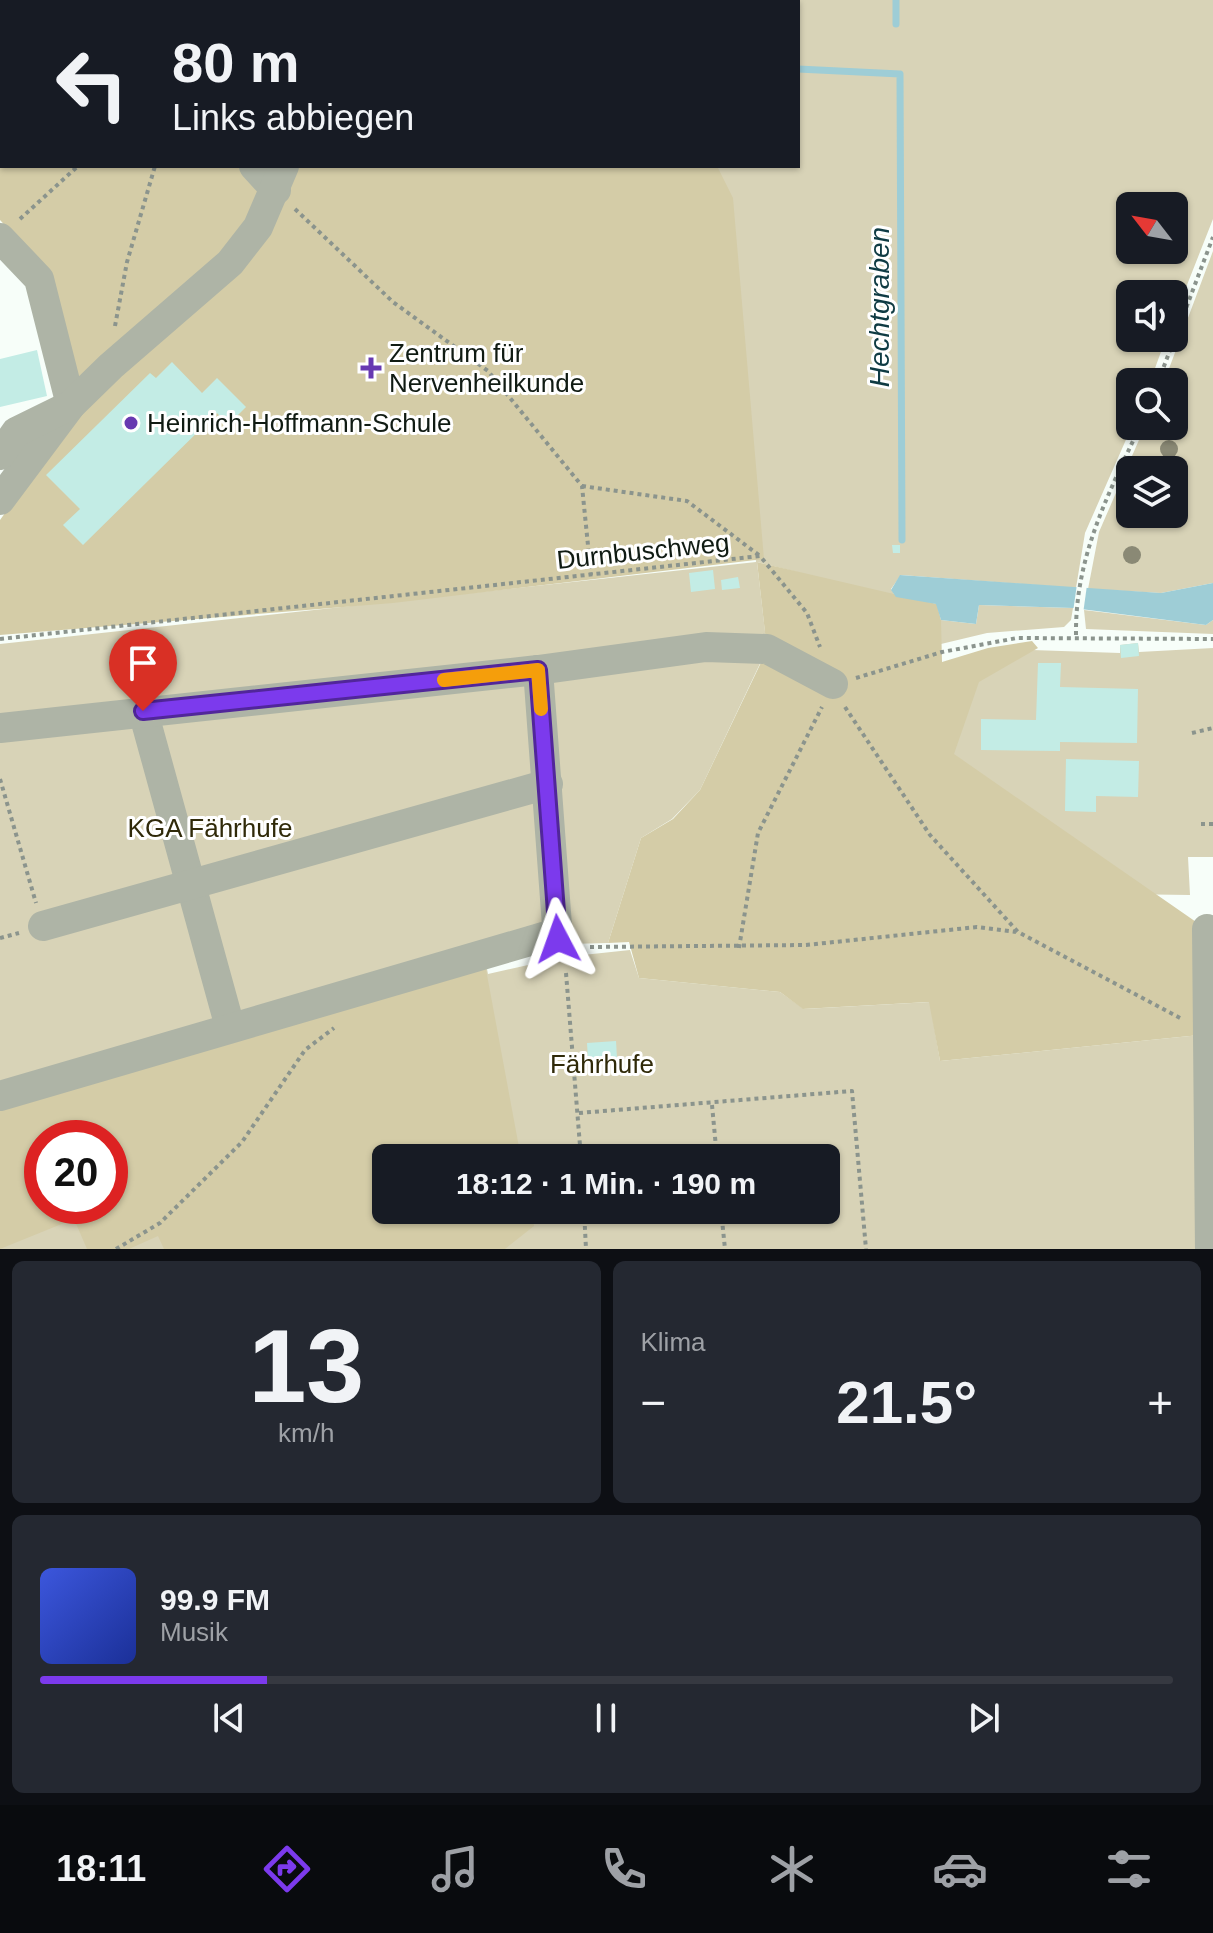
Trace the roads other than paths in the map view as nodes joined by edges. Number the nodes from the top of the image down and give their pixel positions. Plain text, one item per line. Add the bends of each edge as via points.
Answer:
1 (258, 168) edge
2 (280, 178) edge
3 (8, 249) edge
4 (71, 405) junction
5 (0, 455) edge
6 (0, 500) edge
7 (538, 670) junction
8 (833, 684) road end
9 (143, 711) junction
10 (0, 728) edge
11 (548, 784) junction
12 (193, 886) junction
13 (43, 926) road end
14 (1207, 929) dead end
15 (230, 1027) junction
16 (0, 1096) edge
17 (1210, 1249) edge

1 - 2 street
2 - 4 street via 258,227 230,263
3 - 4 street via 39,279
4 - 5 street via 16,432
4 - 6 street
7 - 8 street via 706,647 767,649
7 - 9 street
7 - 11 street
9 - 10 street
9 - 12 street
11 - 12 street
11 - 15 street via 560,940
12 - 13 street
12 - 15 street
14 - 17 street
15 - 16 street

